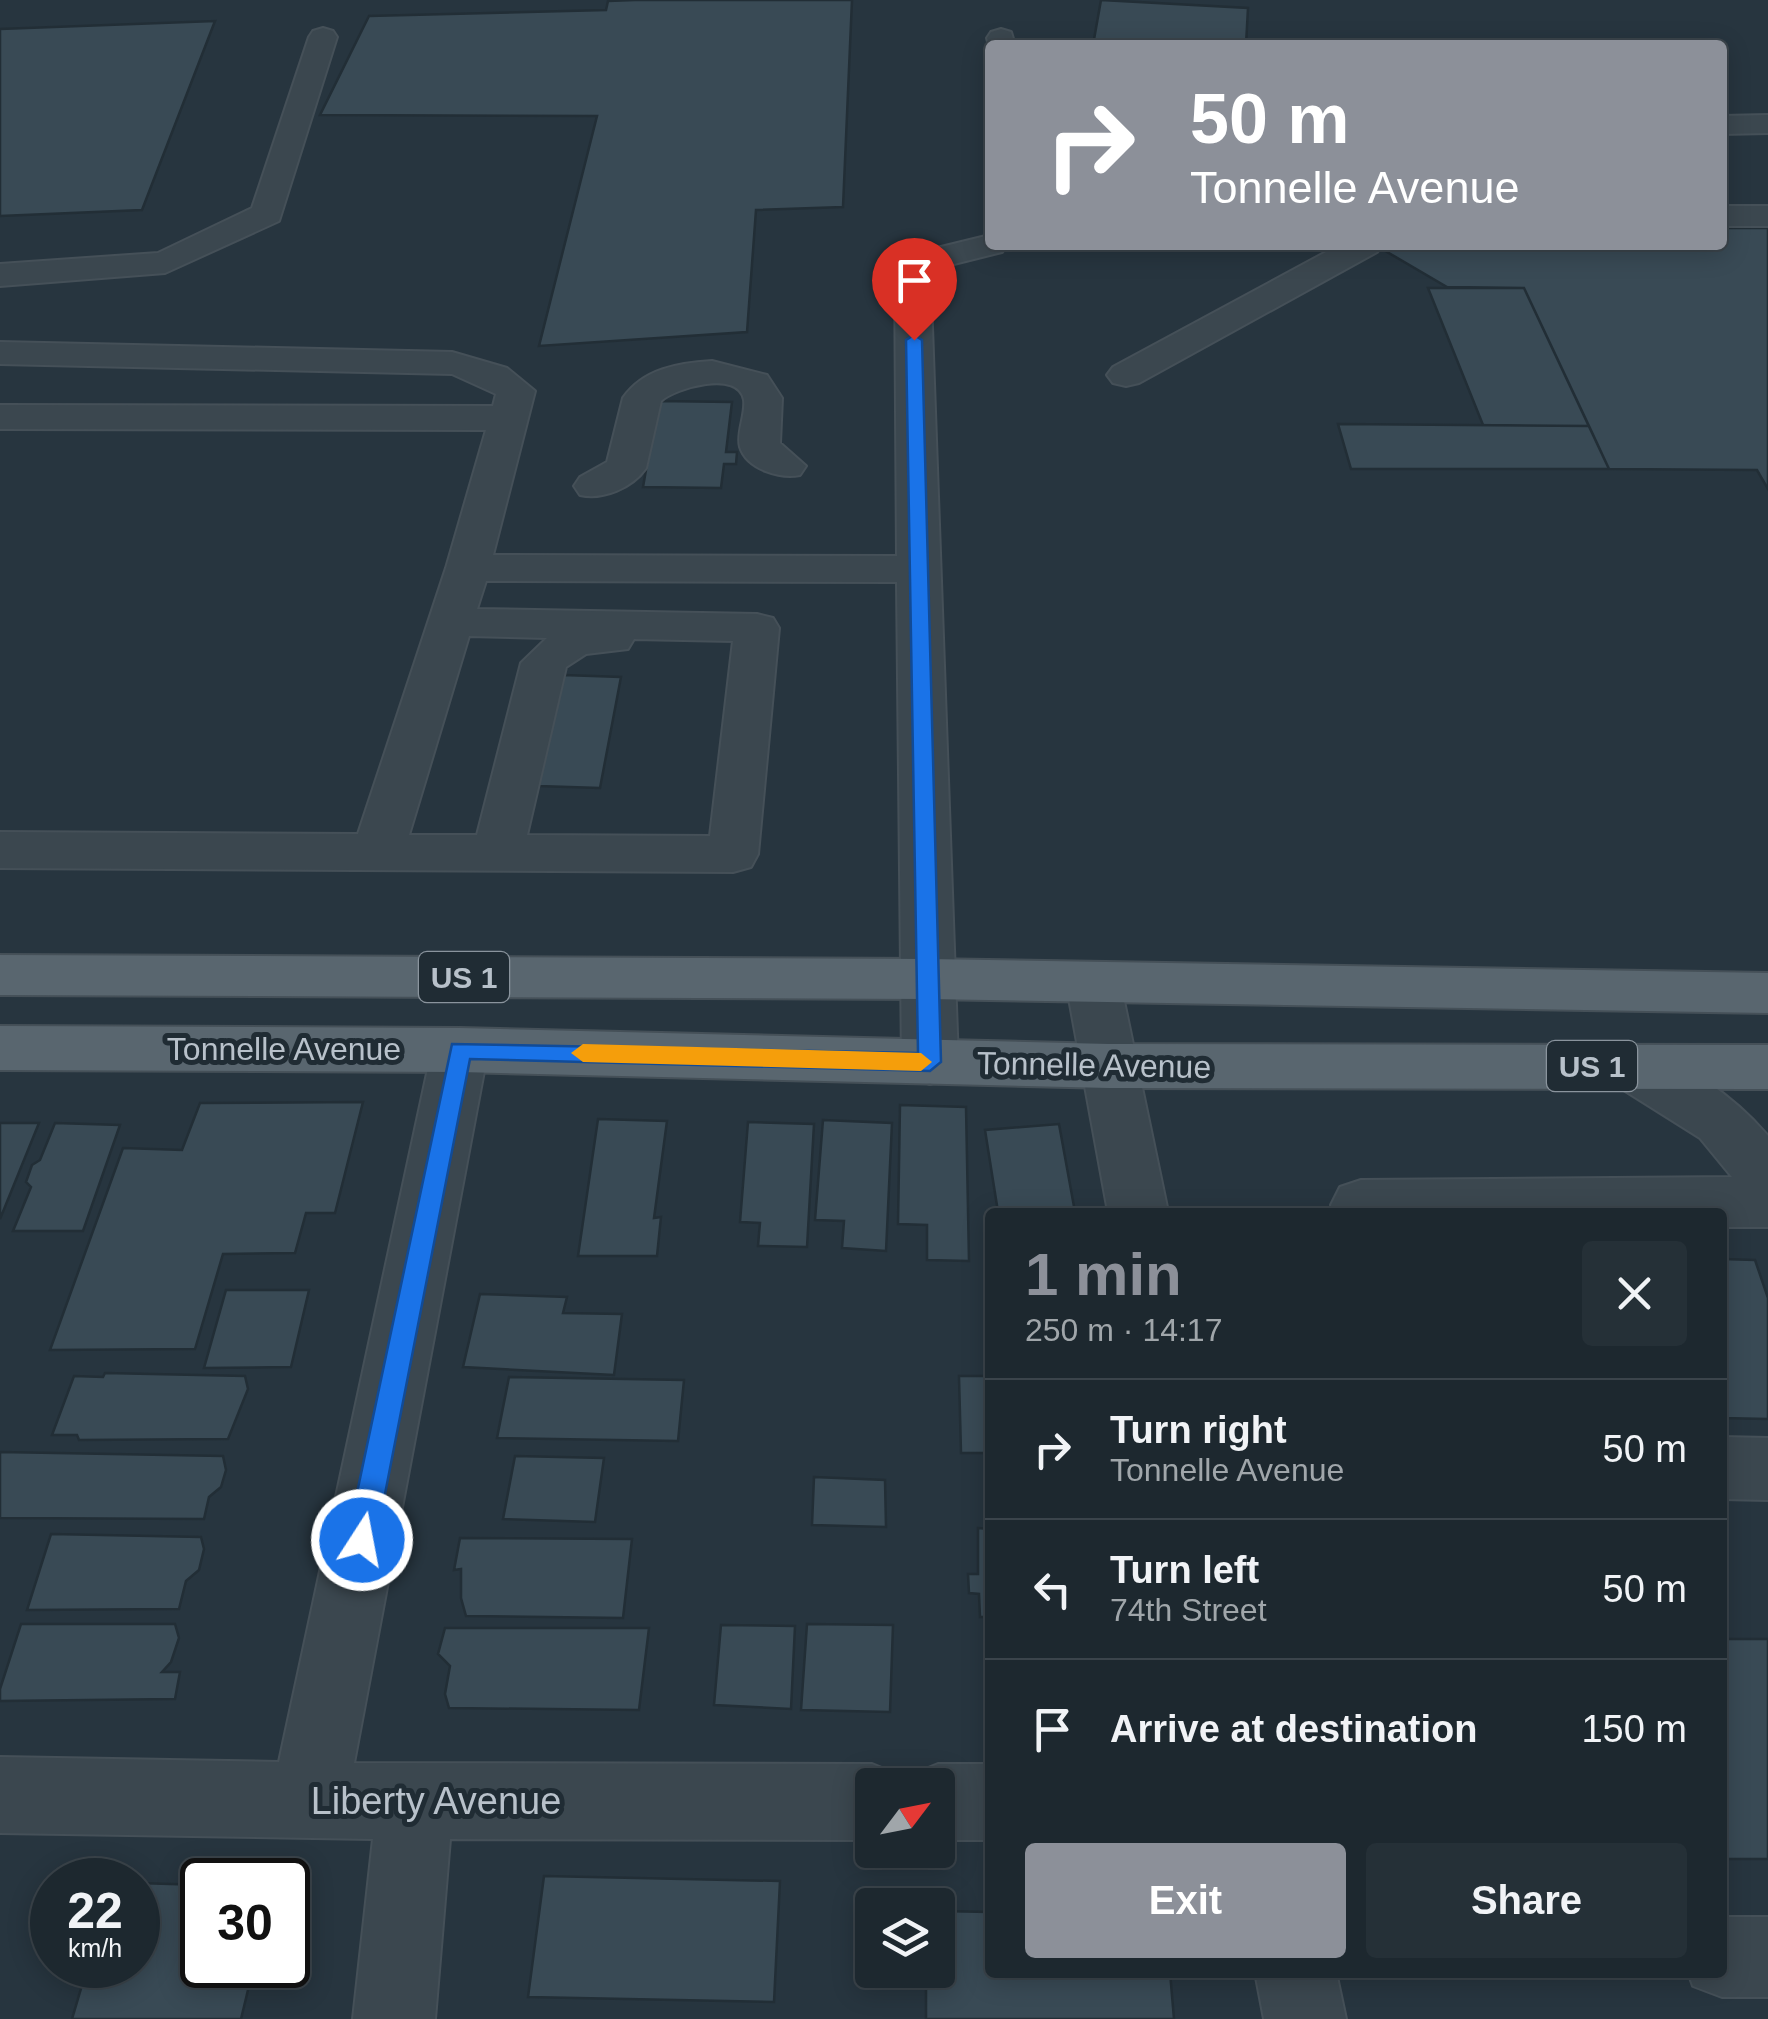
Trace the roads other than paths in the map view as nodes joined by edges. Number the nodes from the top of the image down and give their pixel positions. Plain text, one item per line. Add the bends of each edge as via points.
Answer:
1 (323, 36) dead end
2 (1768, 124) edge
3 (1727, 125) edge
4 (1727, 216) edge
5 (1768, 216) edge
6 (985, 246) edge
7 (1355, 250) edge
8 (0, 275) edge
9 (0, 353) edge
10 (1126, 376) dead end
11 (0, 417) edge
12 (509, 418) junction
13 (786, 466) dead end
14 (594, 486) dead end
15 (468, 568) junction
16 (920, 569) junction
17 (448, 622) junction
18 (756, 636) junction
19 (0, 850) edge
20 (378, 852) junction
21 (498, 853) junction
22 (0, 975) edge
23 (928, 980) junction
24 (1093, 982) junction
25 (1768, 993) edge
26 (0, 1048) edge
27 (460, 1050) junction
28 (930, 1062) junction
29 (1109, 1066) junction
30 (1632, 1066) junction
31 (1768, 1067) edge
32 (1768, 1178) edge
33 (1768, 1202) edge
34 (1137, 1208) edge
35 (1362, 1208) edge
36 (1727, 1468) edge
37 (1768, 1469) edge
38 (0, 1795) edge
39 (414, 1800) junction
40 (309, 1801) junction
41 (855, 1802) edge
42 (955, 1802) edge
43 (985, 1802) edge
44 (1727, 1957) edge
45 (1768, 1957) edge
46 (1296, 1978) edge
47 (394, 2019) edge
48 (1306, 2019) edge

1 - 8 street via 268,214 165,264
2 - 3 street
4 - 5 street
6 - 16 street via 912,264
7 - 10 street
9 - 12 street via 452,363 503,379 516,391
11 - 12 street
12 - 15 street
13 - 14 street via 760,447 763,398 754,383 724,373 696,374 649,388 626,468
15 - 16 street
15 - 17 street
16 - 23 street
17 - 18 street
17 - 20 street
18 - 21 street via 590,639 553,652 540,674
18 - 21 street via 733,854
19 - 20 street
20 - 21 street
22 - 23 main road, US 1
23 - 24 main road, US 1
23 - 28 street
24 - 25 main road, US 1
24 - 29 street
26 - 27 main road, Tonnelle Avenue / US 1
27 - 28 main road, Tonnelle Avenue / US 1
27 - 40 street
28 - 29 main road, Tonnelle Avenue / US 1
29 - 30 main road, Tonnelle Avenue / US 1
29 - 34 street
30 - 31 main road, Tonnelle Avenue / US 1
30 - 32 street via 1721,1122
33 - 35 street
36 - 37 street
38 - 40 street, Liberty Avenue
39 - 40 street, Liberty Avenue
39 - 41 street, Liberty Avenue
39 - 47 street
42 - 43 street
44 - 45 street
46 - 48 street

